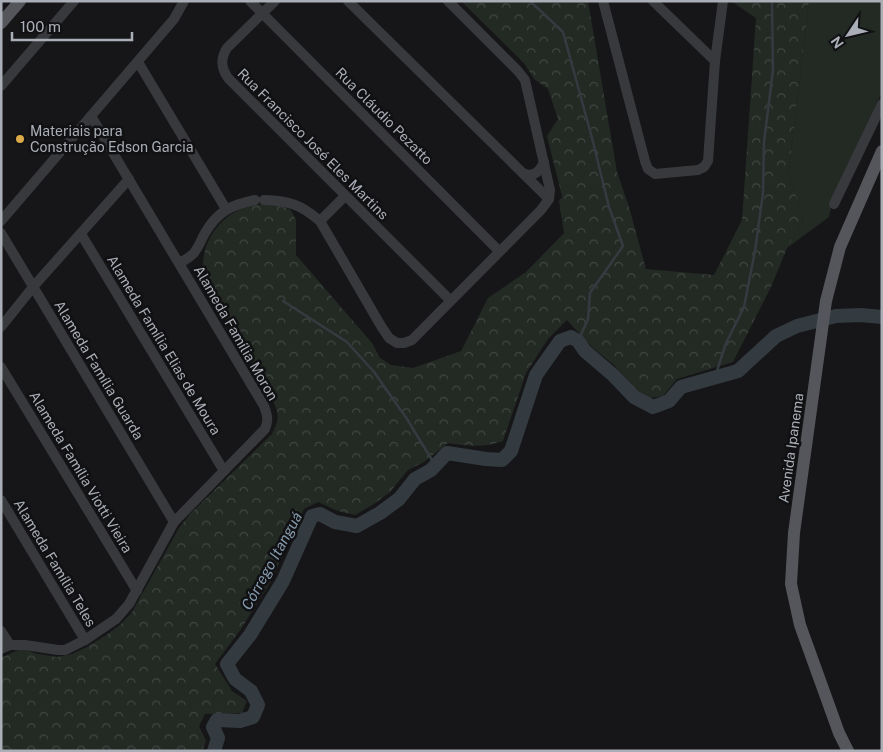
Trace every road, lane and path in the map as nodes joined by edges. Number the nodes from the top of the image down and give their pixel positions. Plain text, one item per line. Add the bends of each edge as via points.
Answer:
1 (20, 1) edge
2 (74, 1) edge
3 (184, 1) edge
4 (250, 1) edge
5 (275, 1) edge
6 (348, 1) edge
7 (448, 1) edge
8 (603, 1) edge
9 (653, 1) edge
10 (723, 1) edge
11 (262, 13) junction
12 (1, 23) edge
13 (715, 61) junction
14 (138, 62) junction
15 (1, 86) edge
16 (882, 104) edge
17 (91, 116) junction
18 (882, 151) edge
19 (544, 162) junction
20 (522, 173) junction
21 (128, 179) junction
22 (345, 196) junction
23 (549, 199) junction
24 (834, 204) dead end
25 (226, 209) junction
26 (1, 221) edge
27 (320, 221) junction
28 (1, 233) edge
29 (81, 234) junction
30 (499, 251) junction
31 (180, 263) junction
32 (33, 287) junction
33 (450, 300) junction
34 (1, 327) edge
35 (1, 367) edge
36 (224, 471) junction
37 (1, 500) edge
38 (174, 522) junction
39 (137, 591) junction
40 (1, 631) edge
41 (85, 640) junction
42 (6, 647) edge
43 (848, 751) edge

1 - 12 main road
2 - 15 street
3 - 14 street via 174,19
4 - 11 street, Rua Cláudio Pezatto
5 - 11 street, Rua Francisco José Eles Martins
6 - 20 street
7 - 19 street via 525,80
8 - 13 street via 648,170 655,174 698,170 708,161
9 - 13 street
10 - 13 street
11 - 22 street, Rua Francisco José Eles Martins via 224,53 223,72
11 - 30 street, Rua Cláudio Pezatto
14 - 17 street
14 - 25 street
16 - 24 street
17 - 21 street, Alameda Família Moron
17 - 26 street
18 - 43 main road, Avenida Ipanema via 840,247 826,301 794,533 791,584 800,625
19 - 20 street via 534,174
19 - 23 street
20 - 23 street
21 - 29 street
21 - 31 street, Alameda Família Moron
22 - 27 street
22 - 33 street, Rua Francisco José Eles Martins
23 - 30 street
25 - 27 street via 260,200 283,201 299,206
25 - 31 street via 209,226 193,254
27 - 33 street via 381,326 397,343 412,340
28 - 32 street, Alameda Família Guarda
29 - 32 street
29 - 36 street, Alameda Família Elias de Moura
30 - 33 street
31 - 36 street, Alameda Família Moron via 268,416 265,429
32 - 34 street
32 - 38 street, Alameda Família Guarda
35 - 39 street, Alameda Família Viotti Vieira
36 - 38 street, Alameda Família Moron
37 - 41 street, Alameda Família Teles
38 - 39 street, Alameda Família Moron
39 - 41 street, Alameda Família Moron via 125,611
40 - 42 street
41 - 42 street, Alameda Família Moron via 65,650 26,645

